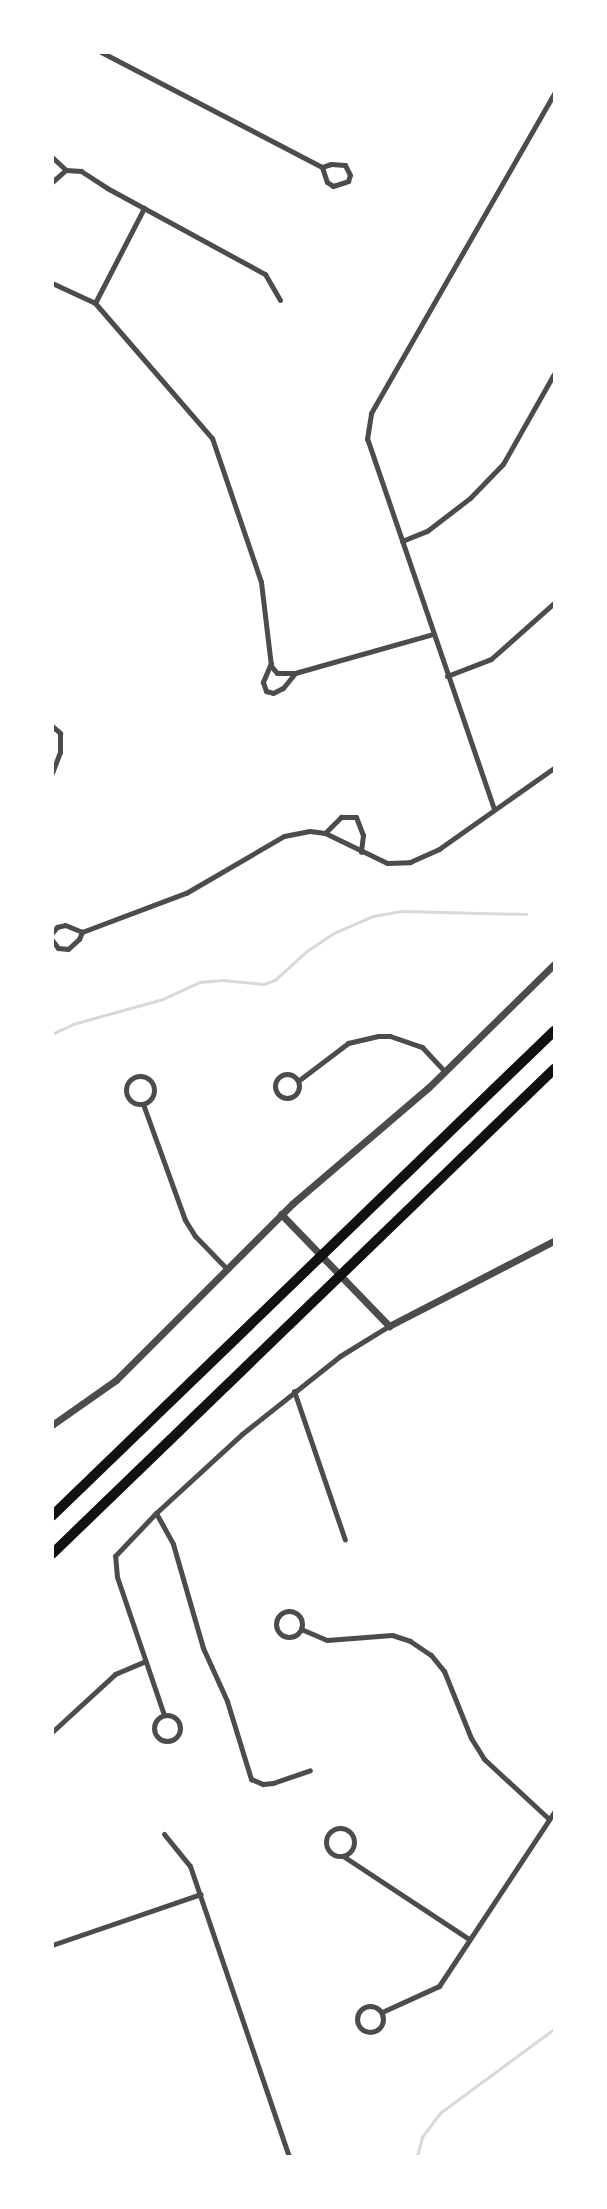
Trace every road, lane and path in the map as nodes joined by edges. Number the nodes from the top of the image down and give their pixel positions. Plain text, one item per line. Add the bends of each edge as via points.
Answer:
1 (101, 52) edge
2 (555, 94) edge
3 (52, 157) edge
4 (322, 167) junction
5 (66, 170) junction
6 (52, 182) edge
7 (145, 208) junction
8 (52, 283) edge
9 (280, 300) dead end
10 (95, 303) junction
11 (555, 374) edge
12 (402, 541) junction
13 (555, 603) edge
14 (433, 634) junction
15 (271, 663) junction
16 (295, 673) junction
17 (447, 676) junction
18 (52, 726) edge
19 (555, 768) edge
20 (52, 773) edge
21 (494, 808) junction
22 (326, 833) junction
23 (361, 852) junction
24 (82, 932) junction
25 (52, 933) edge
26 (52, 940) edge
27 (555, 964) edge
28 (555, 1031) edge
29 (555, 1069) edge
30 (445, 1072) junction
31 (298, 1081) junction
32 (143, 1104) junction
33 (281, 1214) junction
34 (555, 1241) edge
35 (226, 1268) junction
36 (389, 1326) junction
37 (294, 1391) junction
38 (52, 1425) edge
39 (156, 1513) junction
40 (52, 1516) edge
41 (345, 1539) dead end
42 (52, 1554) edge
43 (301, 1629) junction
44 (145, 1661) junction
45 (164, 1715) junction
46 (52, 1732) edge
47 (310, 1770) dead end
48 (555, 1812) edge
49 (548, 1818) junction
50 (164, 1834) dead end
51 (343, 1856) junction
52 (201, 1894) junction
53 (469, 1939) junction
54 (52, 1945) edge
55 (382, 2012) junction
56 (289, 2157) edge

1 - 4 street
2 - 12 street via 371,413 367,439
3 - 5 street
4 - 4 street via 333,186 348,181 345,165
5 - 6 street
5 - 7 street via 82,171
7 - 9 street via 265,274
7 - 10 street
8 - 10 street
10 - 15 street via 212,438 261,582
11 - 12 street via 503,464 470,498 427,531
12 - 14 street
13 - 17 street via 491,659
14 - 16 street
14 - 17 street
15 - 16 street via 277,673
15 - 16 street via 263,682 266,691 283,688
17 - 21 street
18 - 20 street via 60,733 60,752
19 - 21 street
21 - 23 street via 439,849 410,862 387,863
22 - 23 street
22 - 23 street via 341,817 356,817 363,835
22 - 24 street via 284,836 186,893
24 - 25 street via 65,925
24 - 26 street via 68,949 58,948
27 - 30 street
28 - 40 highway
29 - 42 highway
30 - 31 street via 422,1047 378,1036 348,1043
30 - 33 street
31 - 31 street via 284,1075 276,1081 276,1092 286,1099 296,1095
32 - 32 street via 150,1100 154,1088 150,1080 139,1076 128,1084 127,1095
32 - 35 street via 185,1220
33 - 35 street
33 - 36 street
34 - 36 street
35 - 38 street via 116,1380
36 - 37 street via 355,1345
37 - 39 street
37 - 41 street
39 - 44 street via 113,1561
39 - 47 street via 173,1544 203,1648 227,1701 251,1779 273,1783
43 - 43 street via 291,1637 283,1635 277,1620 293,1612 300,1617
43 - 49 street via 327,1640 392,1634 432,1655 444,1671 484,1759
44 - 45 street
44 - 46 street via 115,1674
45 - 45 street via 178,1719 181,1730 173,1742 160,1741 153,1729
48 - 49 street
49 - 53 street
50 - 52 street via 190,1866
51 - 51 street via 329,1852 326,1842 335,1829 350,1832 354,1842
51 - 53 street
52 - 54 street
52 - 56 street
53 - 55 street via 439,1986
55 - 55 street via 381,2026 375,2031 359,2026 360,2010 368,2006

